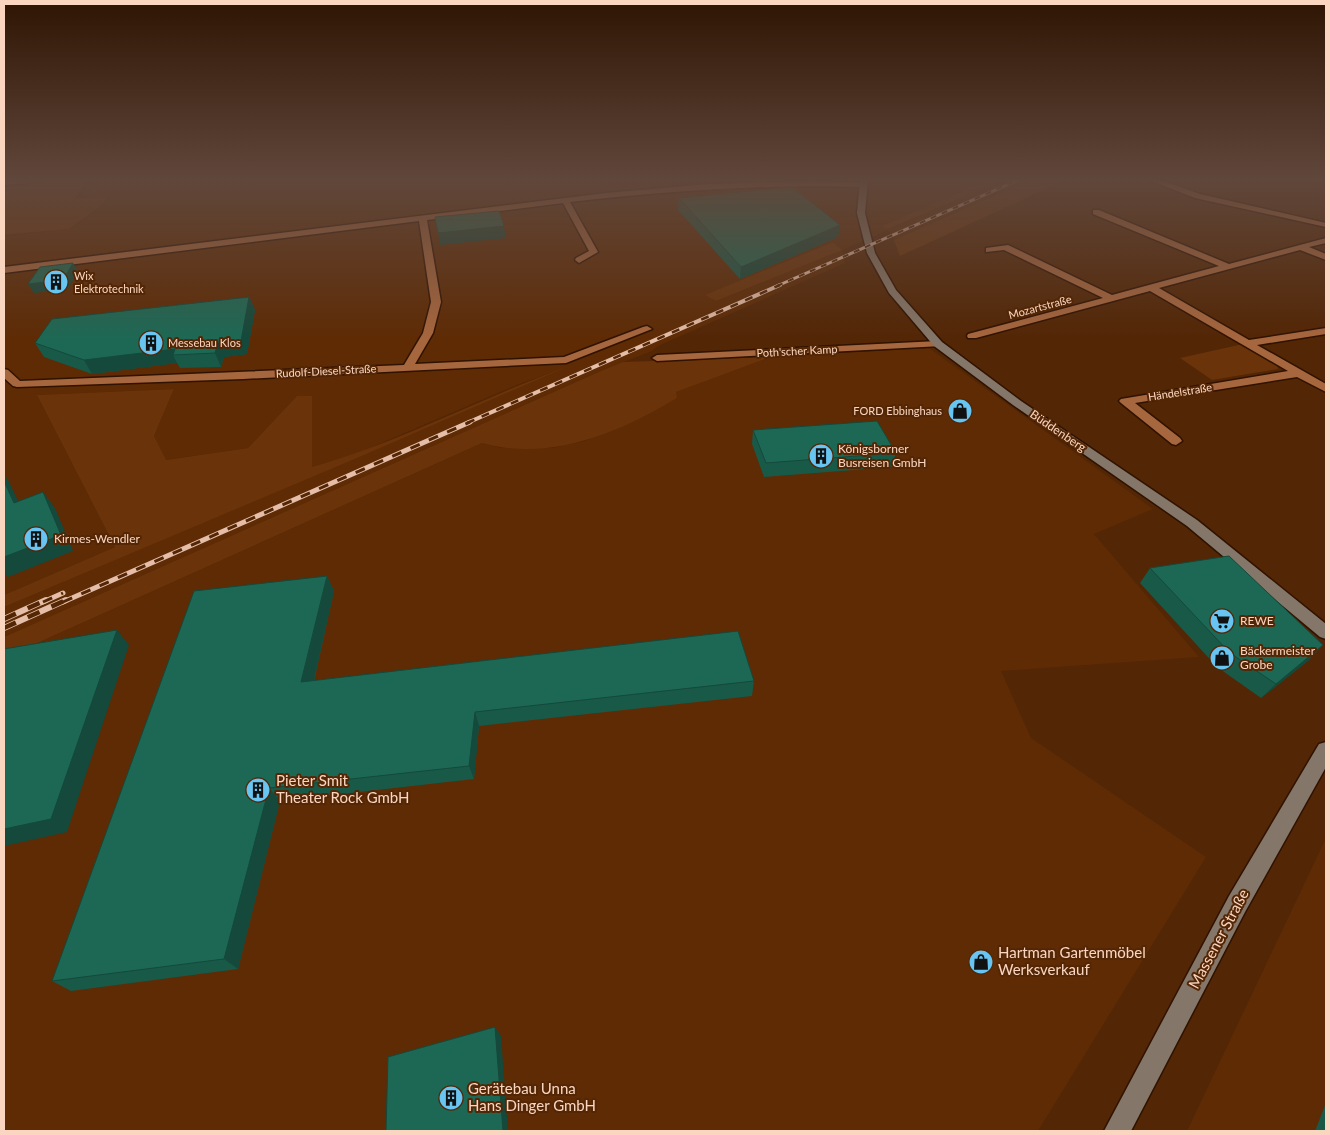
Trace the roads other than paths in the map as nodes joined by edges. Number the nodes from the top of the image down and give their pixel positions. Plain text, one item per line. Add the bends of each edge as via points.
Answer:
1 (309, 233) edge
2 (425, 233) edge
3 (583, 233) edge
4 (865, 233) edge
5 (1146, 233) edge
6 (1326, 240) edge
7 (1300, 248) junction
8 (989, 250) dead end
9 (1326, 257) edge
10 (579, 260) dead end
11 (1228, 267) junction
12 (4, 270) edge
13 (1152, 288) junction
14 (1113, 299) junction
15 (647, 329) dead end
16 (1326, 331) edge
17 (972, 336) dead end
18 (1248, 343) junction
19 (938, 344) junction
20 (657, 358) dead end
21 (408, 367) junction
22 (4, 372) edge
23 (1300, 373) junction
24 (17, 384) junction
25 (4, 388) edge
26 (1326, 389) edge
27 (1176, 441) dead end
28 (1326, 633) edge
29 (1326, 750) edge
30 (1118, 1131) edge

1 - 12 street
2 - 21 street via 436,302 428,333
3 - 10 street via 594,252
4 - 19 street, Büddenberg via 882,276
5 - 11 street
6 - 7 street, Mozartstraße
7 - 9 street
7 - 11 street, Mozartstraße
8 - 14 street, Mozartstraße via 1006,247
11 - 13 street, Mozartstraße
13 - 14 street, Mozartstraße
13 - 18 street
14 - 17 street, Mozartstraße
15 - 21 street, Rudolf-Diesel-Straße via 566,360
16 - 18 street
18 - 23 street
19 - 20 street, Poth'scher Kamp
19 - 28 street, Büddenberg via 1017,403 1192,523
21 - 24 street, Rudolf-Diesel-Straße
22 - 24 street
23 - 26 street
23 - 27 street, Händelstraße via 1125,401
24 - 25 street, Rudolf-Diesel-Straße
29 - 30 street, Massener Straße via 1237,904

